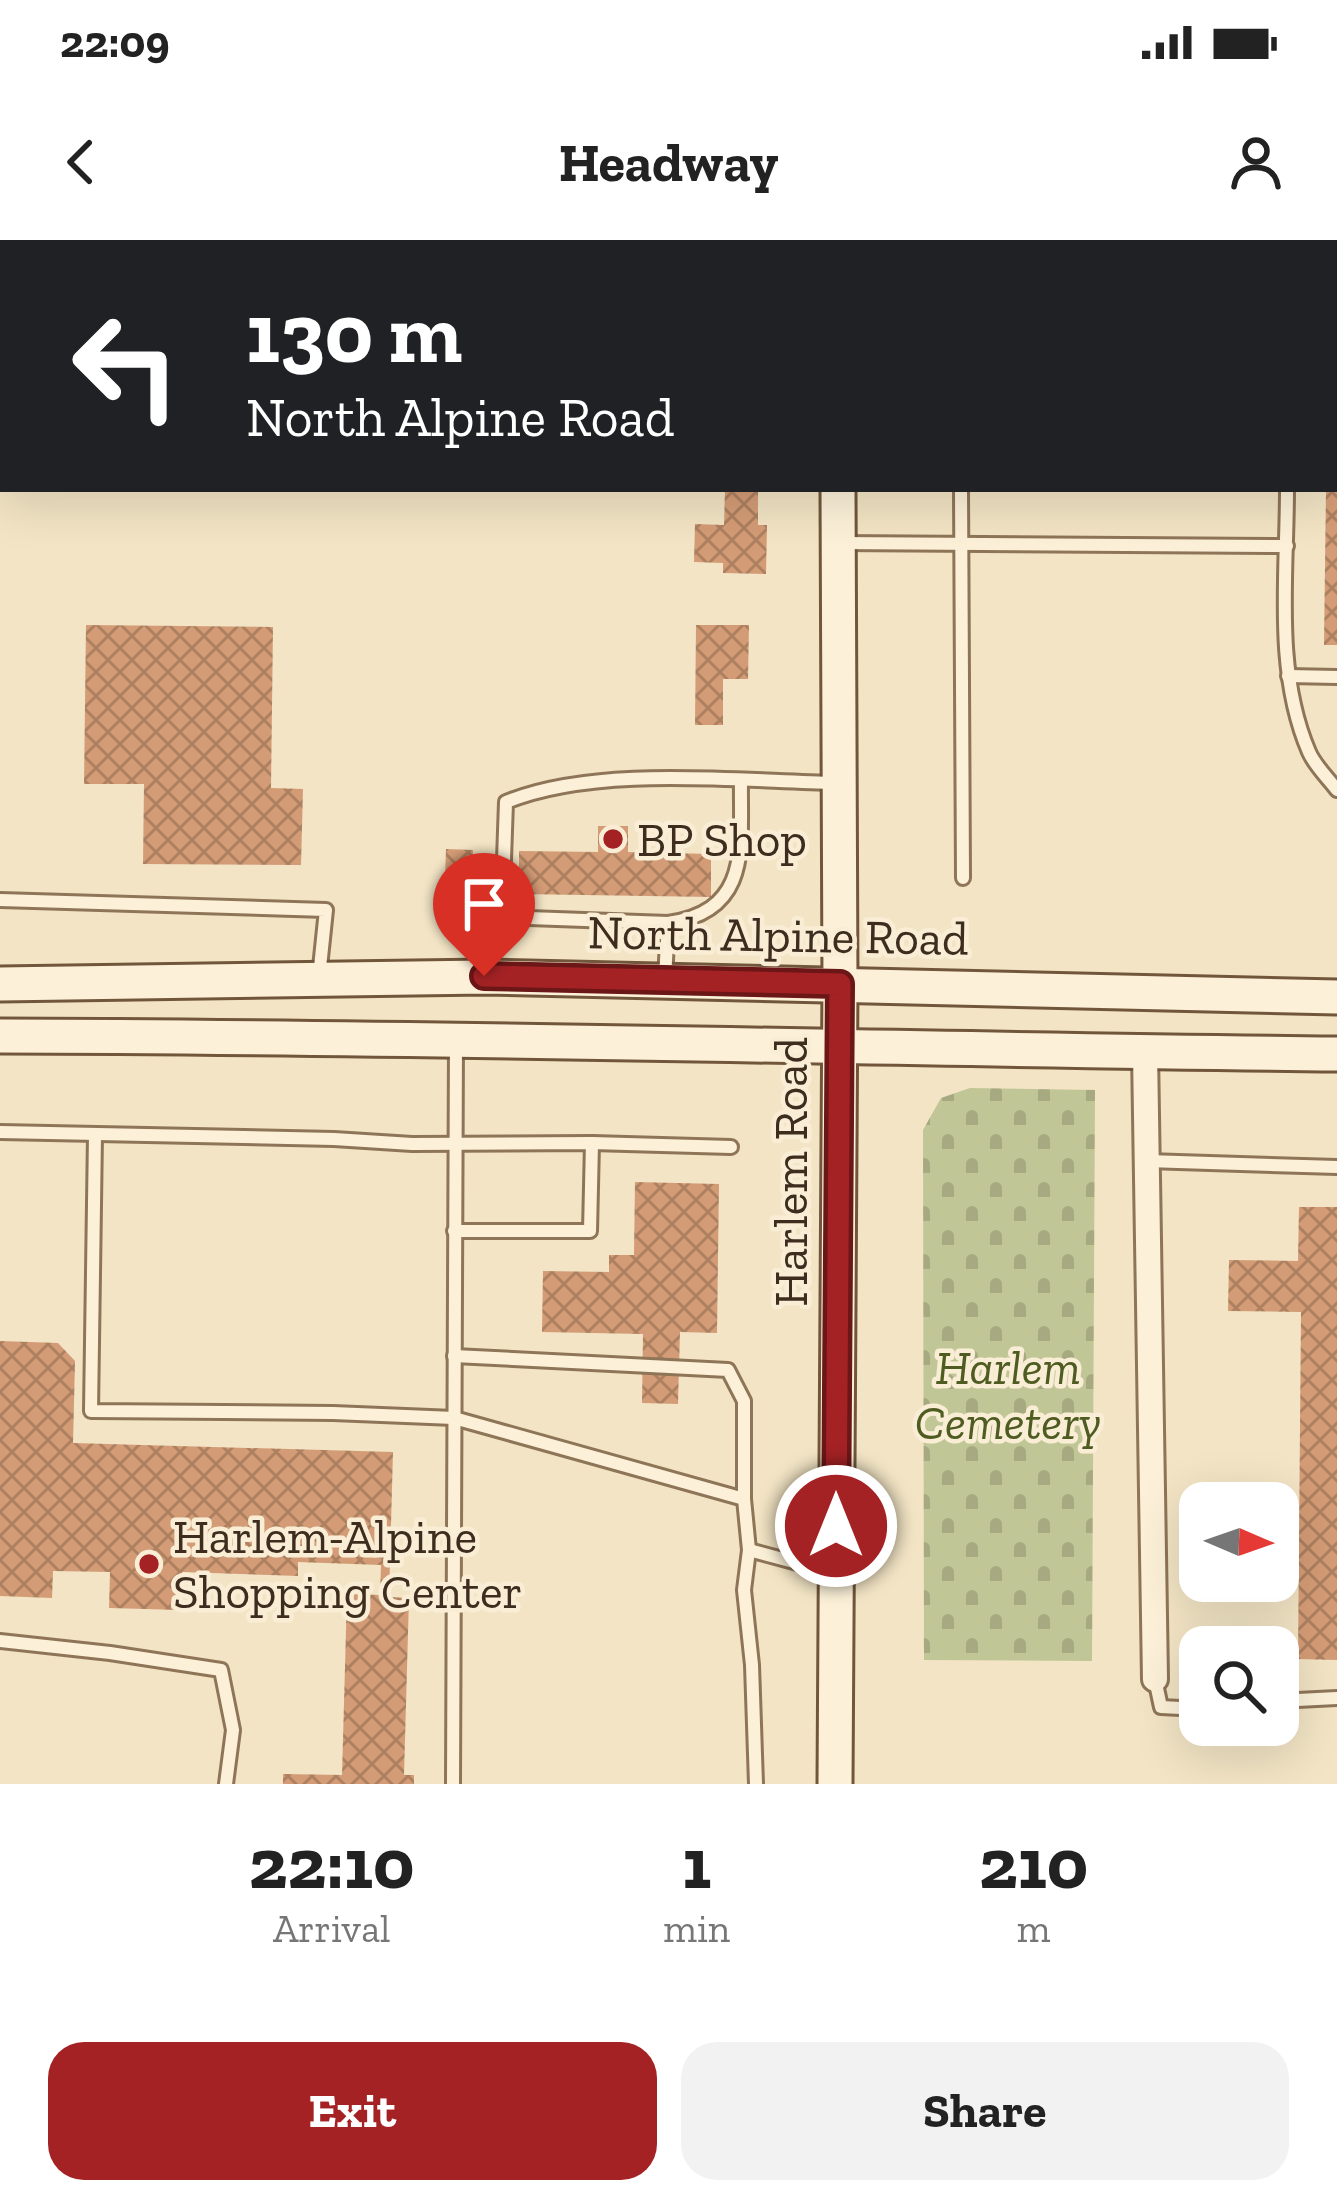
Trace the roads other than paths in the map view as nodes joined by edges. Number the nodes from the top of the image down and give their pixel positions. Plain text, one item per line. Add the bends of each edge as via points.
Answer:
1 (838, 492) edge
2 (961, 492) edge
3 (1287, 492) edge
4 (838, 543) junction
5 (960, 544) junction
6 (1287, 547) junction
7 (1288, 676) junction
8 (1337, 676) edge
9 (742, 781) junction
10 (838, 783) junction
11 (1337, 790) edge
12 (964, 878) dead end
13 (0, 900) edge
14 (502, 917) junction
15 (668, 923) junction
16 (484, 976) junction
17 (319, 977) junction
18 (665, 980) junction
19 (0, 984) edge
20 (840, 984) junction
21 (1337, 997) edge
22 (0, 1036) edge
23 (456, 1039) junction
24 (839, 1049) junction
25 (1145, 1052) junction
26 (1337, 1054) edge
27 (0, 1132) edge
28 (94, 1136) junction
29 (592, 1143) junction
30 (455, 1144) junction
31 (730, 1147) dead end
32 (1147, 1161) junction
33 (1337, 1167) edge
34 (454, 1231) junction
35 (454, 1356) junction
36 (454, 1418) junction
37 (744, 1499) junction
38 (749, 1550) junction
39 (836, 1573) junction
40 (0, 1641) edge
41 (1155, 1679) joint
42 (1337, 1698) edge
43 (1299, 1700) edge
44 (1179, 1708) edge
45 (226, 1784) edge
46 (452, 1784) edge
47 (756, 1784) edge
48 (835, 1784) edge

1 - 4 main road, Harlem Road
2 - 5 lane
3 - 6 lane
4 - 5 lane
4 - 10 main road, Harlem Road
5 - 6 lane
5 - 12 lane
6 - 7 lane
7 - 8 lane
7 - 11 lane via 1311,757
9 - 10 lane
9 - 14 lane via 633,778 506,802
9 - 15 lane via 739,870 724,897 694,920
10 - 20 main road, Harlem Road
13 - 17 lane via 326,910
14 - 15 lane
14 - 16 lane
15 - 18 lane
16 - 17 main road, North Alpine Road
16 - 18 main road, North Alpine Road
17 - 19 main road, North Alpine Road
18 - 20 main road, North Alpine Road
20 - 21 main road, North Alpine Road
20 - 24 main road, Harlem Road
22 - 23 main road
23 - 24 main road
23 - 30 lane
24 - 25 main road
24 - 39 main road, Harlem Road
25 - 26 main road
25 - 32 street
27 - 28 lane
28 - 30 lane
28 - 36 lane via 91,1412
29 - 30 lane
29 - 31 lane
29 - 34 lane via 590,1231
30 - 34 lane
32 - 33 lane
32 - 41 street
34 - 35 lane
35 - 36 lane
35 - 37 lane via 728,1370 745,1401
36 - 37 lane
36 - 46 lane
37 - 38 lane
38 - 39 lane
38 - 47 lane via 743,1589
39 - 48 main road, Harlem Road
40 - 45 lane via 221,1670 233,1730
41 - 44 lane via 1161,1707
42 - 43 lane

